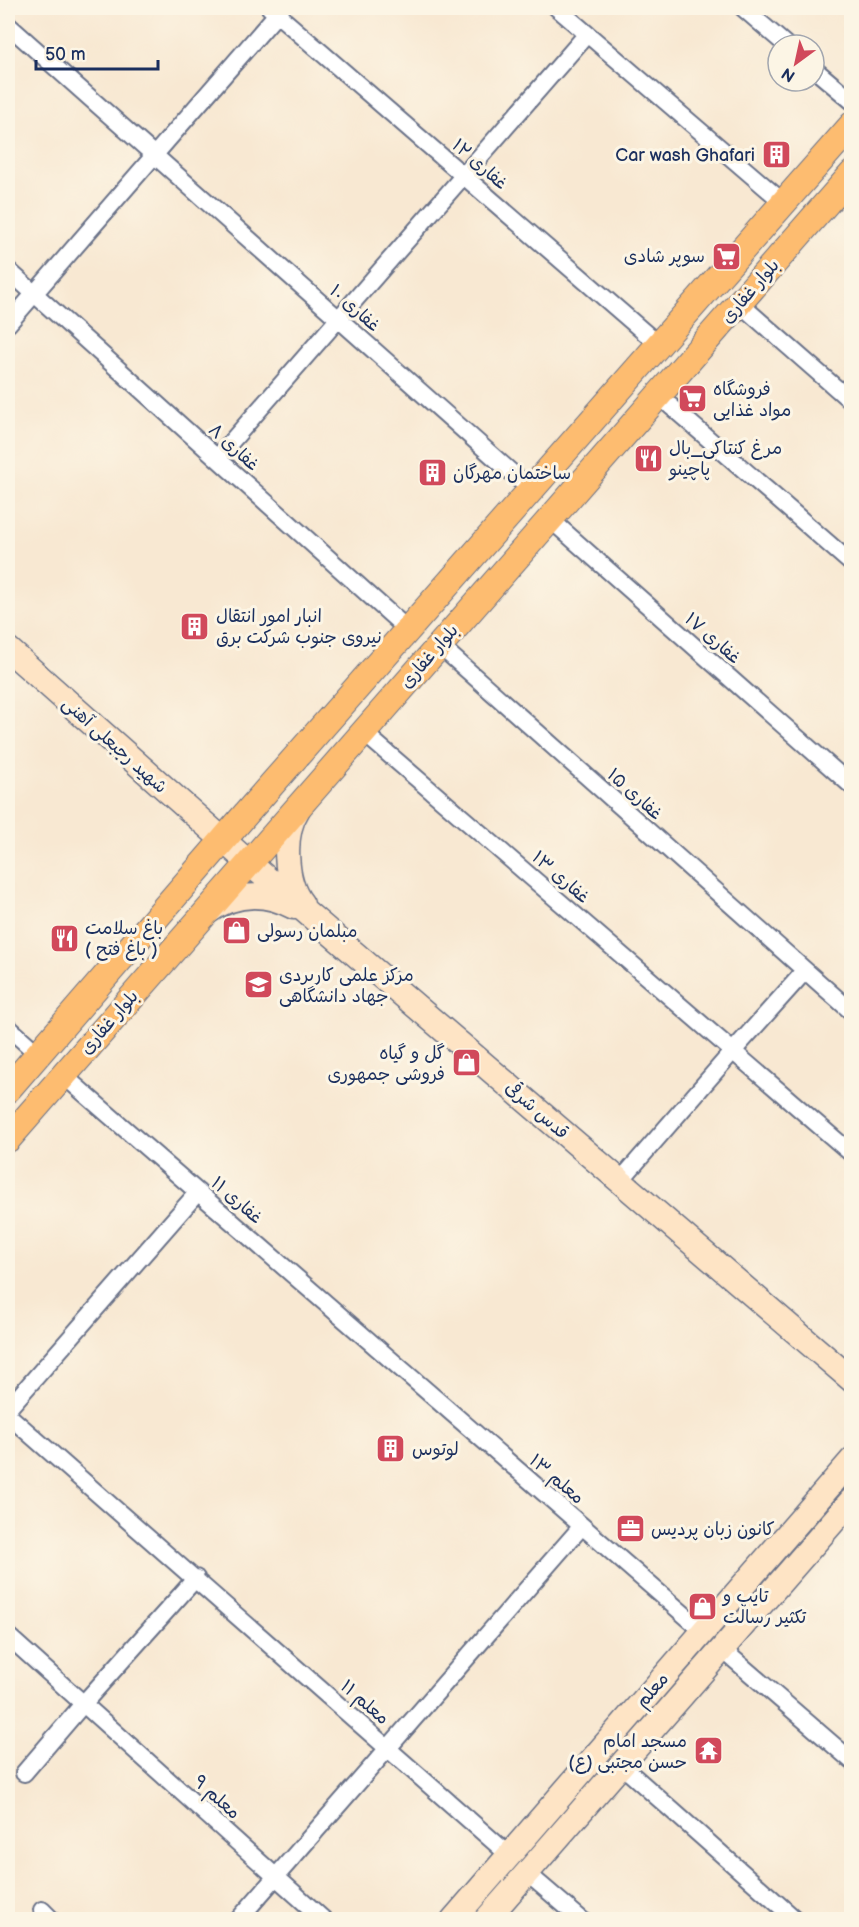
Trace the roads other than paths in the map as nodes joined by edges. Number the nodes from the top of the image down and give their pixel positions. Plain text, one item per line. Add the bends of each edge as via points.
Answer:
1 (557, 8) edge
2 (743, 8) edge
3 (276, 9) edge
4 (8, 25) edge
5 (772, 33) edge
6 (587, 34) junction
7 (826, 79) edge
8 (852, 101) edge
9 (852, 125) edge
10 (153, 155) junction
11 (852, 174) edge
12 (464, 176) junction
13 (784, 203) junction
14 (8, 270) edge
15 (33, 294) junction
16 (739, 303) junction
17 (338, 319) junction
18 (8, 324) edge
19 (659, 345) junction
20 (658, 395) junction
21 (852, 402) edge
22 (217, 458) junction
23 (531, 490) junction
24 (550, 519) junction
25 (852, 564) edge
26 (408, 630) junction
27 (439, 645) junction
28 (8, 649) edge
29 (363, 732) junction
30 (852, 786) edge
31 (306, 798) junction
32 (223, 840) junction
33 (249, 863) junction
34 (202, 916) junction
35 (311, 916) junction
36 (804, 972) junction
37 (852, 1012) edge
38 (8, 1027) edge
39 (733, 1051) junction
40 (38, 1054) junction
41 (63, 1075) junction
42 (8, 1089) edge
43 (8, 1139) edge
44 (852, 1154) edge
45 (620, 1181) junction
46 (198, 1192) junction
47 (386, 1355) joint
48 (852, 1380) edge
49 (8, 1409) edge
50 (8, 1415) edge
51 (852, 1460) edge
52 (852, 1500) edge
53 (582, 1526) junction
54 (196, 1578) junction
55 (703, 1631) junction
56 (8, 1636) edge
57 (722, 1649) junction
58 (83, 1704) junction
59 (388, 1748) junction
60 (852, 1761) edge
61 (621, 1765) junction
62 (24, 1773) dead end
63 (509, 1855) junction
64 (527, 1872) junction
65 (276, 1876) junction
66 (238, 1920) edge
67 (324, 1920) edge
68 (453, 1920) edge
69 (486, 1920) edge
70 (582, 1920) edge
71 (795, 1920) edge

1 - 6 street
2 - 5 street
3 - 10 street
3 - 12 street, غفاری ۱۲
4 - 10 street, غفاری ۱۰
6 - 12 street
6 - 13 street
7 - 8 street
9 - 13 main road, بلوار غفاری
10 - 15 street
10 - 17 street, غفاری ۱۰
11 - 16 main road, بلوار غفاری
12 - 17 street
12 - 19 street, غفاری ۱۲
13 - 19 main road, بلوار غفاری
14 - 15 street, غفاری ۸
15 - 18 street
15 - 22 street, غفاری ۸
16 - 20 main road, بلوار غفاری
16 - 21 street
17 - 22 street
17 - 23 street, غفاری ۱۰
19 - 23 main road, بلوار غفاری
20 - 24 main road, بلوار غفاری
20 - 25 street
22 - 26 street, غفاری ۸
23 - 26 main road, بلوار غفاری
24 - 27 main road, بلوار غفاری
24 - 30 street, غفاری ۱۷
26 - 32 main road, بلوار غفاری
27 - 29 main road, بلوار غفاری
27 - 36 street, غفاری ۱۵
28 - 32 street, شهید رجبعلی آهنی
29 - 31 main road, بلوار غفاری
29 - 39 street, غفاری ۱۳
31 - 33 main road, بلوار غفاری
31 - 35 street via 291,819 287,851 294,891
32 - 33 street, قدس شرقی
32 - 40 main road, بلوار غفاری
33 - 34 main road, بلوار غفاری
33 - 35 street, قدس شرقی
34 - 35 street via 220,903 240,897 284,902
34 - 41 main road, بلوار غفاری
35 - 45 street, قدس شرقی
36 - 37 street, غفاری ۱۵
36 - 39 street
38 - 40 street
39 - 44 street, غفاری ۱۳
39 - 45 street
40 - 42 main road, بلوار غفاری
41 - 43 main road, بلوار غفاری
41 - 46 street, غفاری ۱۱
45 - 48 street, قدس شرقی
46 - 47 street, غفاری ۱۱
46 - 49 street
47 - 53 street, معلم ۱۳
50 - 54 street, معلم ۱۱
51 - 55 street, معلم
52 - 57 street, معلم
53 - 55 street, معلم ۱۳
53 - 59 street
54 - 58 street
54 - 59 street, معلم ۱۱
55 - 63 street, معلم
56 - 58 street, معلم ۹
57 - 60 street
57 - 61 street, معلم
58 - 62 street
58 - 65 street, معلم ۹
59 - 63 street, معلم ۱۱
59 - 65 street
61 - 64 street, معلم
61 - 71 street
63 - 68 street, معلم
64 - 69 street, معلم
64 - 70 street
65 - 66 street
65 - 67 street, معلم ۹

